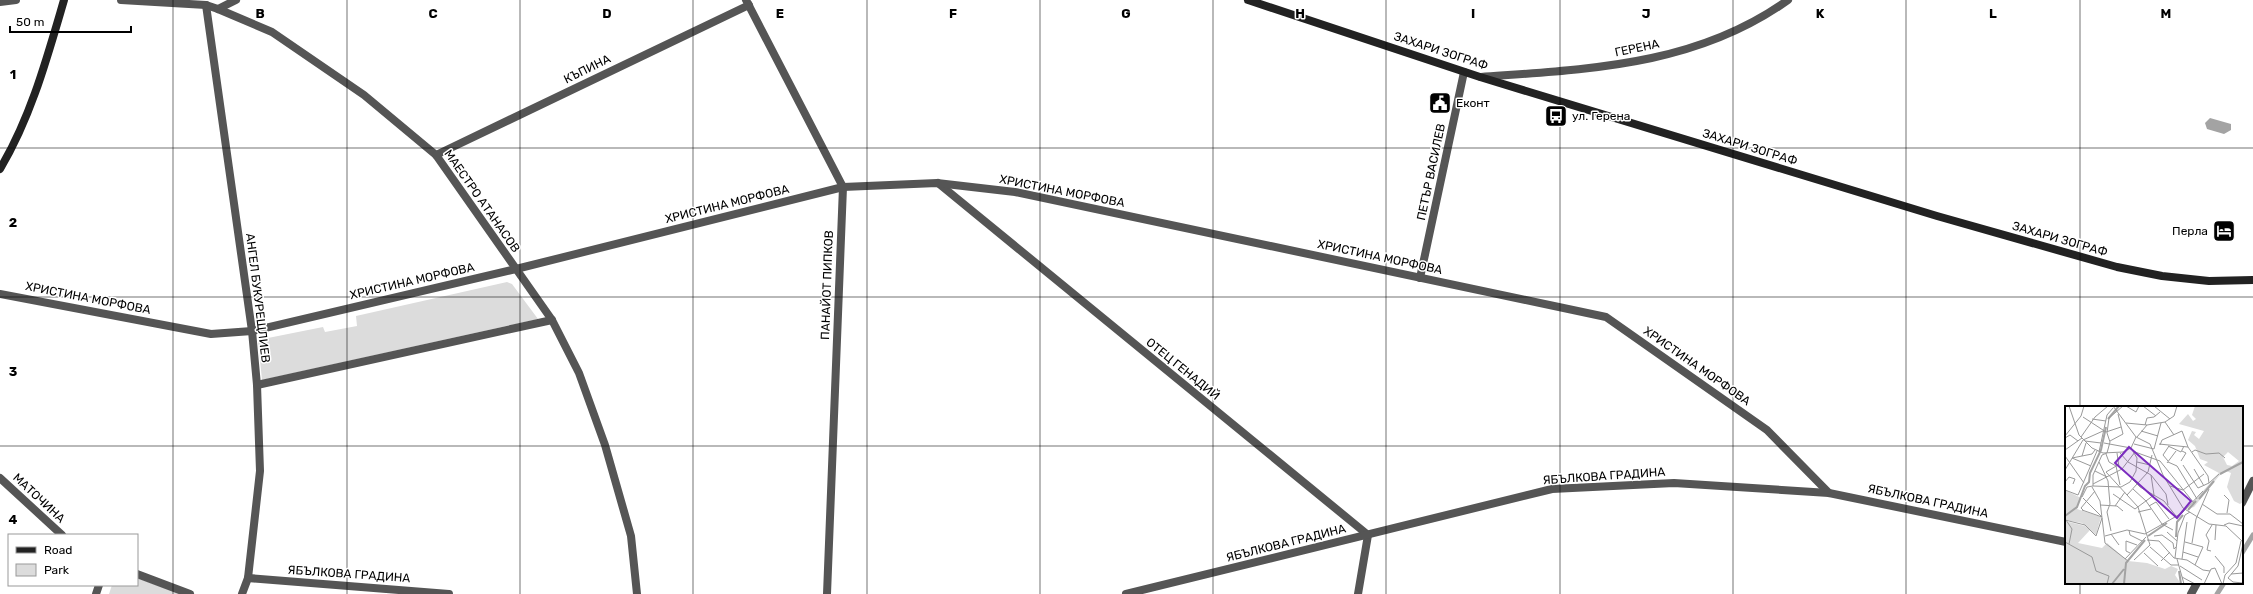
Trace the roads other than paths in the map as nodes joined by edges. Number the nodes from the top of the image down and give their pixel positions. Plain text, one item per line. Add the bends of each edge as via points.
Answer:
1 (16, 0) edge
2 (64, 0) edge
3 (121, 0) edge
4 (236, 0) edge
5 (1248, 0) edge
6 (1788, 0) edge
7 (0, 2) edge
8 (747, 3) edge
9 (206, 5) junction
10 (218, 9) junction
11 (1464, 72) junction
12 (1480, 77) junction
13 (436, 155) junction
14 (0, 169) edge
15 (938, 183) junction
16 (843, 187) junction
17 (516, 269) junction
18 (1420, 278) junction
19 (2253, 280) edge
20 (0, 294) edge
21 (552, 320) junction
22 (252, 332) junction
23 (257, 385) junction
24 (0, 478) edge
25 (2253, 481) edge
26 (1829, 493) junction
27 (2243, 501) edge
28 (61, 534) edge
29 (1368, 535) junction
30 (2065, 542) edge
31 (138, 574) edge
32 (248, 578) junction
33 (2196, 584) edge
34 (190, 594) edge
35 (242, 594) edge
36 (449, 594) edge
37 (638, 594) edge
38 (827, 594) edge
39 (1126, 594) edge
40 (1358, 594) edge
41 (2191, 594) edge

1 - 7 street
2 - 14 street via 47,60 18,139
3 - 9 street, МАЕСТРО АТАНАСОВ
4 - 10 street
5 - 11 street, ЗАХАРИ ЗОГРАФ
6 - 12 street, ГЕРЕНА via 1762,19 1732,34 1647,60 1592,69
8 - 13 street, КЪПИНА
8 - 16 street, ПАНАЙОТ ПИПКОВ
9 - 10 street, МАЕСТРО АТАНАСОВ
9 - 22 street, АНГЕЛ БУКУРЕЩЛИЕВ
10 - 13 street, МАЕСТРО АТАНАСОВ via 272,32 364,95
11 - 12 street, ЗАХАРИ ЗОГРАФ
11 - 18 street, ПЕТЪР ВАСИЛЕВ
12 - 19 street, ЗАХАРИ ЗОГРАФ via 1937,216 2117,267 2193,279
13 - 17 street, МАЕСТРО АТАНАСОВ
15 - 16 street, ХРИСТИНА МОРФОВА
15 - 18 street, ХРИСТИНА МОРФОВА via 1016,192
15 - 29 street, ОТЕЦ ГЕНАДИЙ
16 - 17 street, ХРИСТИНА МОРФОВА
16 - 38 street, ПАНАЙОТ ПИПКОВ
17 - 21 street, МАЕСТРО АТАНАСОВ
17 - 22 street, ХРИСТИНА МОРФОВА
18 - 26 street, ХРИСТИНА МОРФОВА via 1606,317 1767,430
20 - 22 street, ХРИСТИНА МОРФОВА via 211,334
21 - 23 street
21 - 37 street, МАЕСТРО АТАНАСОВ via 579,373 605,445 631,536
22 - 23 street, АНГЕЛ БУКУРЕЩЛИЕВ
23 - 32 street, АНГЕЛ БУКУРЕЩЛИЕВ via 260,471
24 - 28 street, МАТОЧИНА
25 - 27 street
26 - 29 street, ЯБЪЛКОВА ГРАДИНА via 1674,483 1552,489
26 - 30 street, ЯБЪЛКОВА ГРАДИНА
29 - 39 street, ЯБЪЛКОВА ГРАДИНА
29 - 40 street
31 - 34 street
32 - 35 street, АНГЕЛ БУКУРЕЩЛИЕВ
32 - 36 street, ЯБЪЛКОВА ГРАДИНА
33 - 41 street

